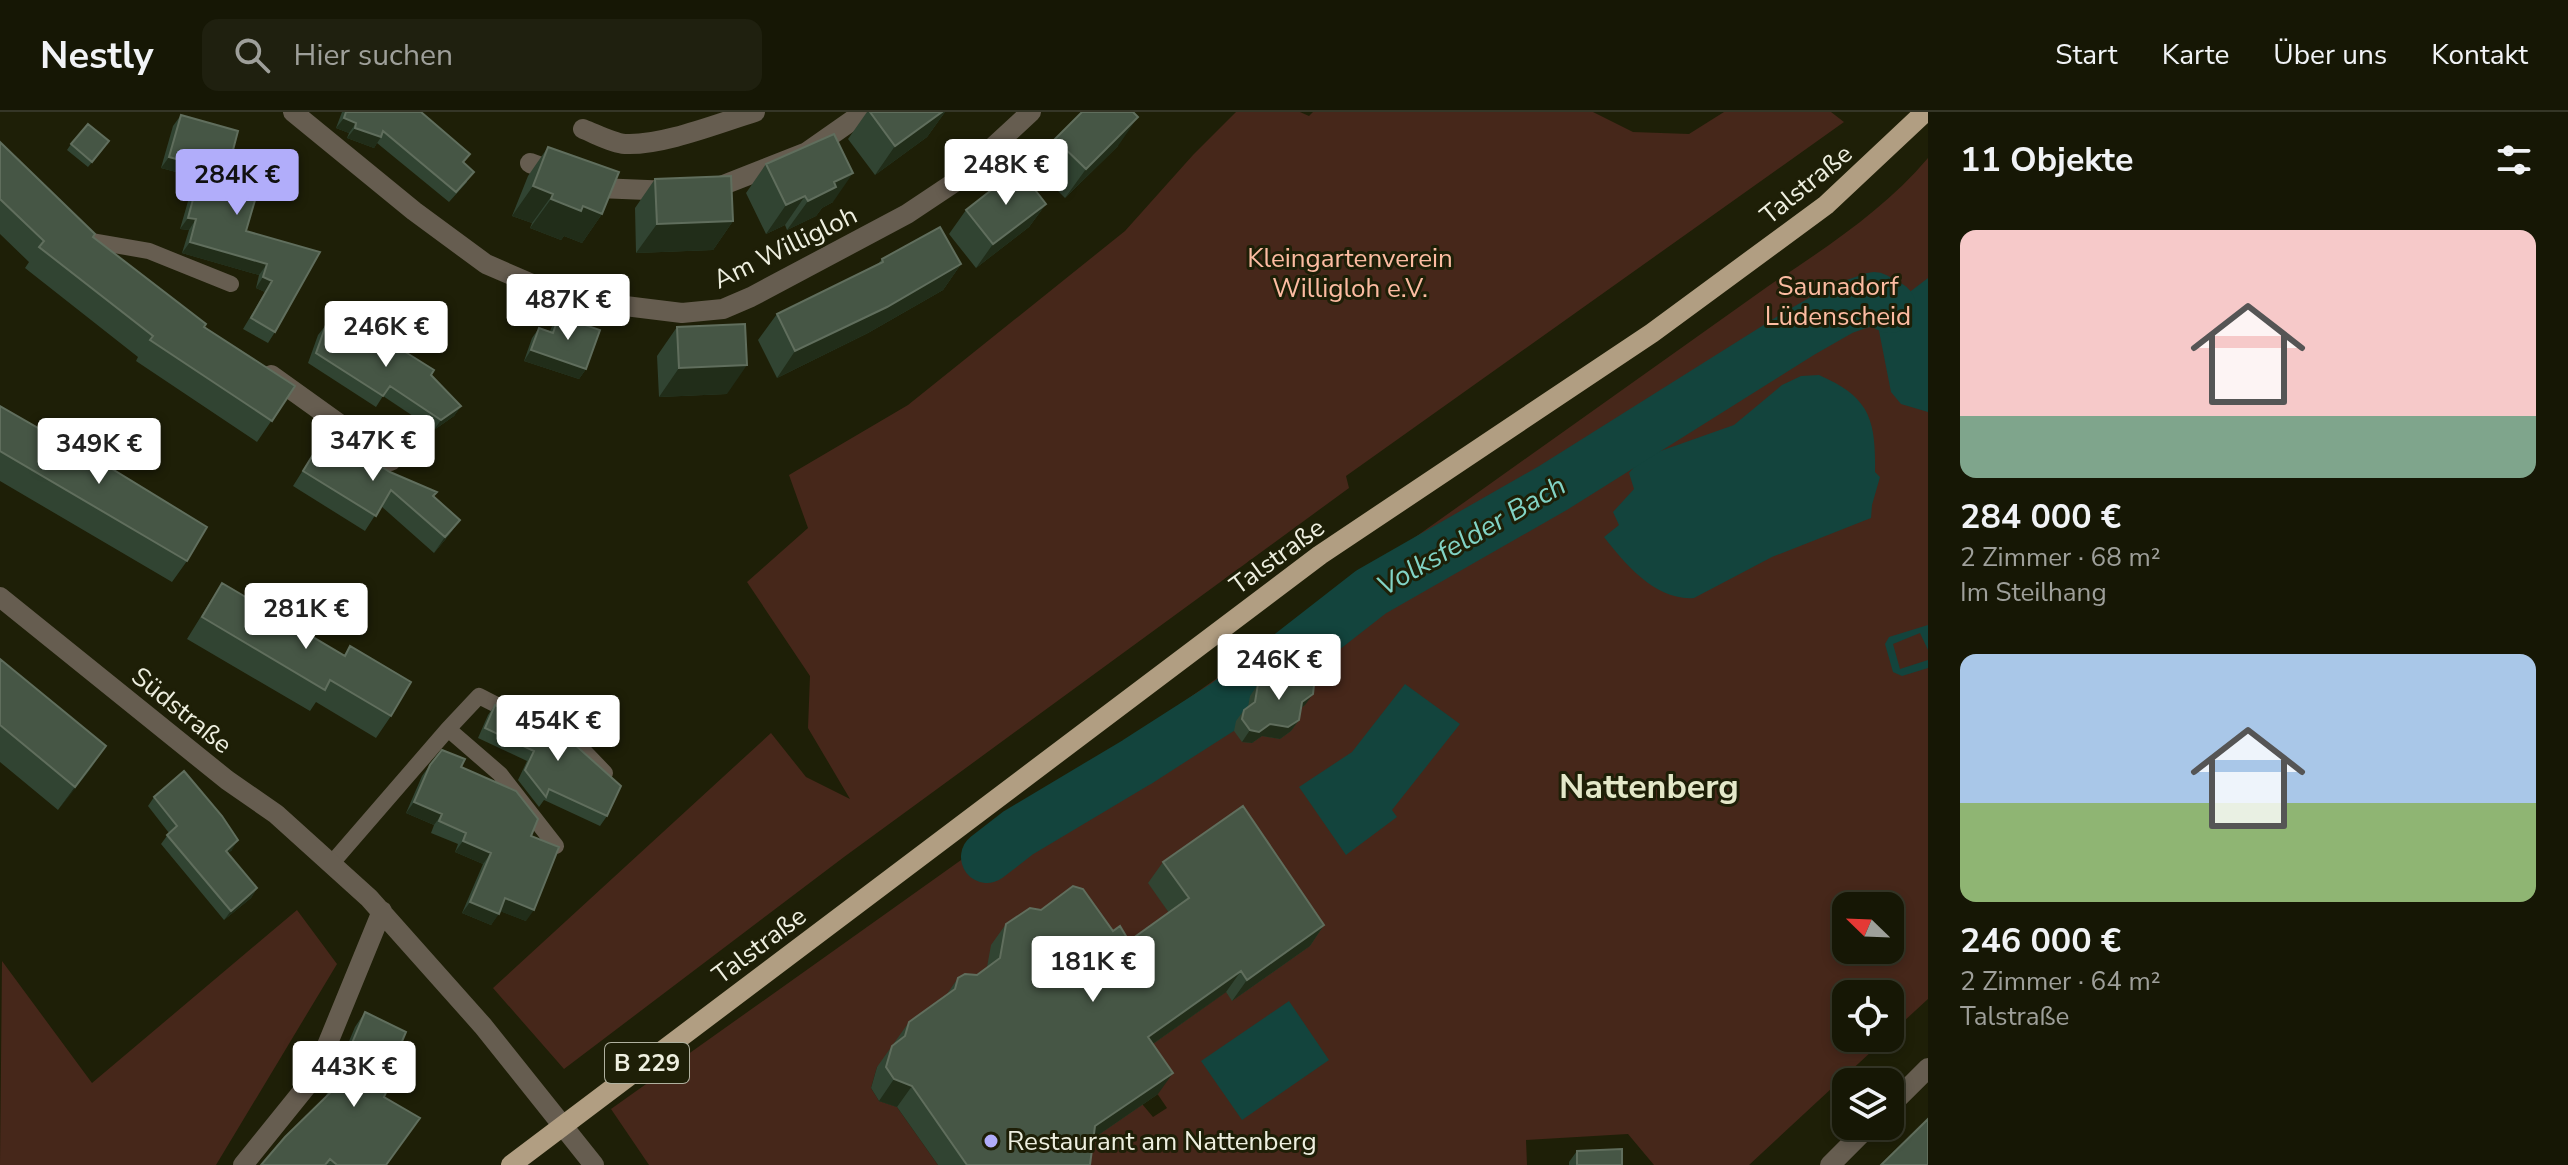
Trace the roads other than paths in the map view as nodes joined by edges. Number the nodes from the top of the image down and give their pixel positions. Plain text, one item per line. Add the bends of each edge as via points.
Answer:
1 (293, 112) edge
2 (755, 112) edge
3 (864, 112) edge
4 (1031, 112) edge
5 (1925, 112) edge
6 (583, 129) dead end
7 (530, 163) dead end
8 (86, 235) joint
9 (122, 265) edge
10 (231, 284) dead end
11 (253, 364) edge
12 (391, 461) dead end
13 (0, 597) edge
14 (448, 729) junction
15 (617, 785) edge
16 (556, 846) edge
17 (332, 863) junction
18 (382, 911) junction
19 (1928, 1068) edge
20 (1904, 1092) edge
21 (563, 1127) junction
22 (1855, 1140) edge
23 (243, 1165) edge
24 (511, 1165) edge
25 (594, 1165) edge
26 (1830, 1165) edge

1 - 4 street, Am Willigloh via 486,264 555,294 682,313 723,309 751,297 907,214 955,182
2 - 6 street via 647,142 623,144
3 - 7 street via 807,152 706,192 598,188
5 - 21 main road, Talstraße / B 229 via 1813,215 1652,333 1320,555
8 - 9 street
8 - 10 lane via 149,251
11 - 12 street
13 - 17 street, Südstraße
14 - 15 lane via 479,696 581,748
14 - 16 lane via 500,774
14 - 17 lane
17 - 18 street, Südstraße
18 - 21 street, Südstraße
18 - 23 street via 314,1077
19 - 20 street
21 - 24 main road, Talstraße / B 229
21 - 25 street, Südstraße
22 - 26 street

